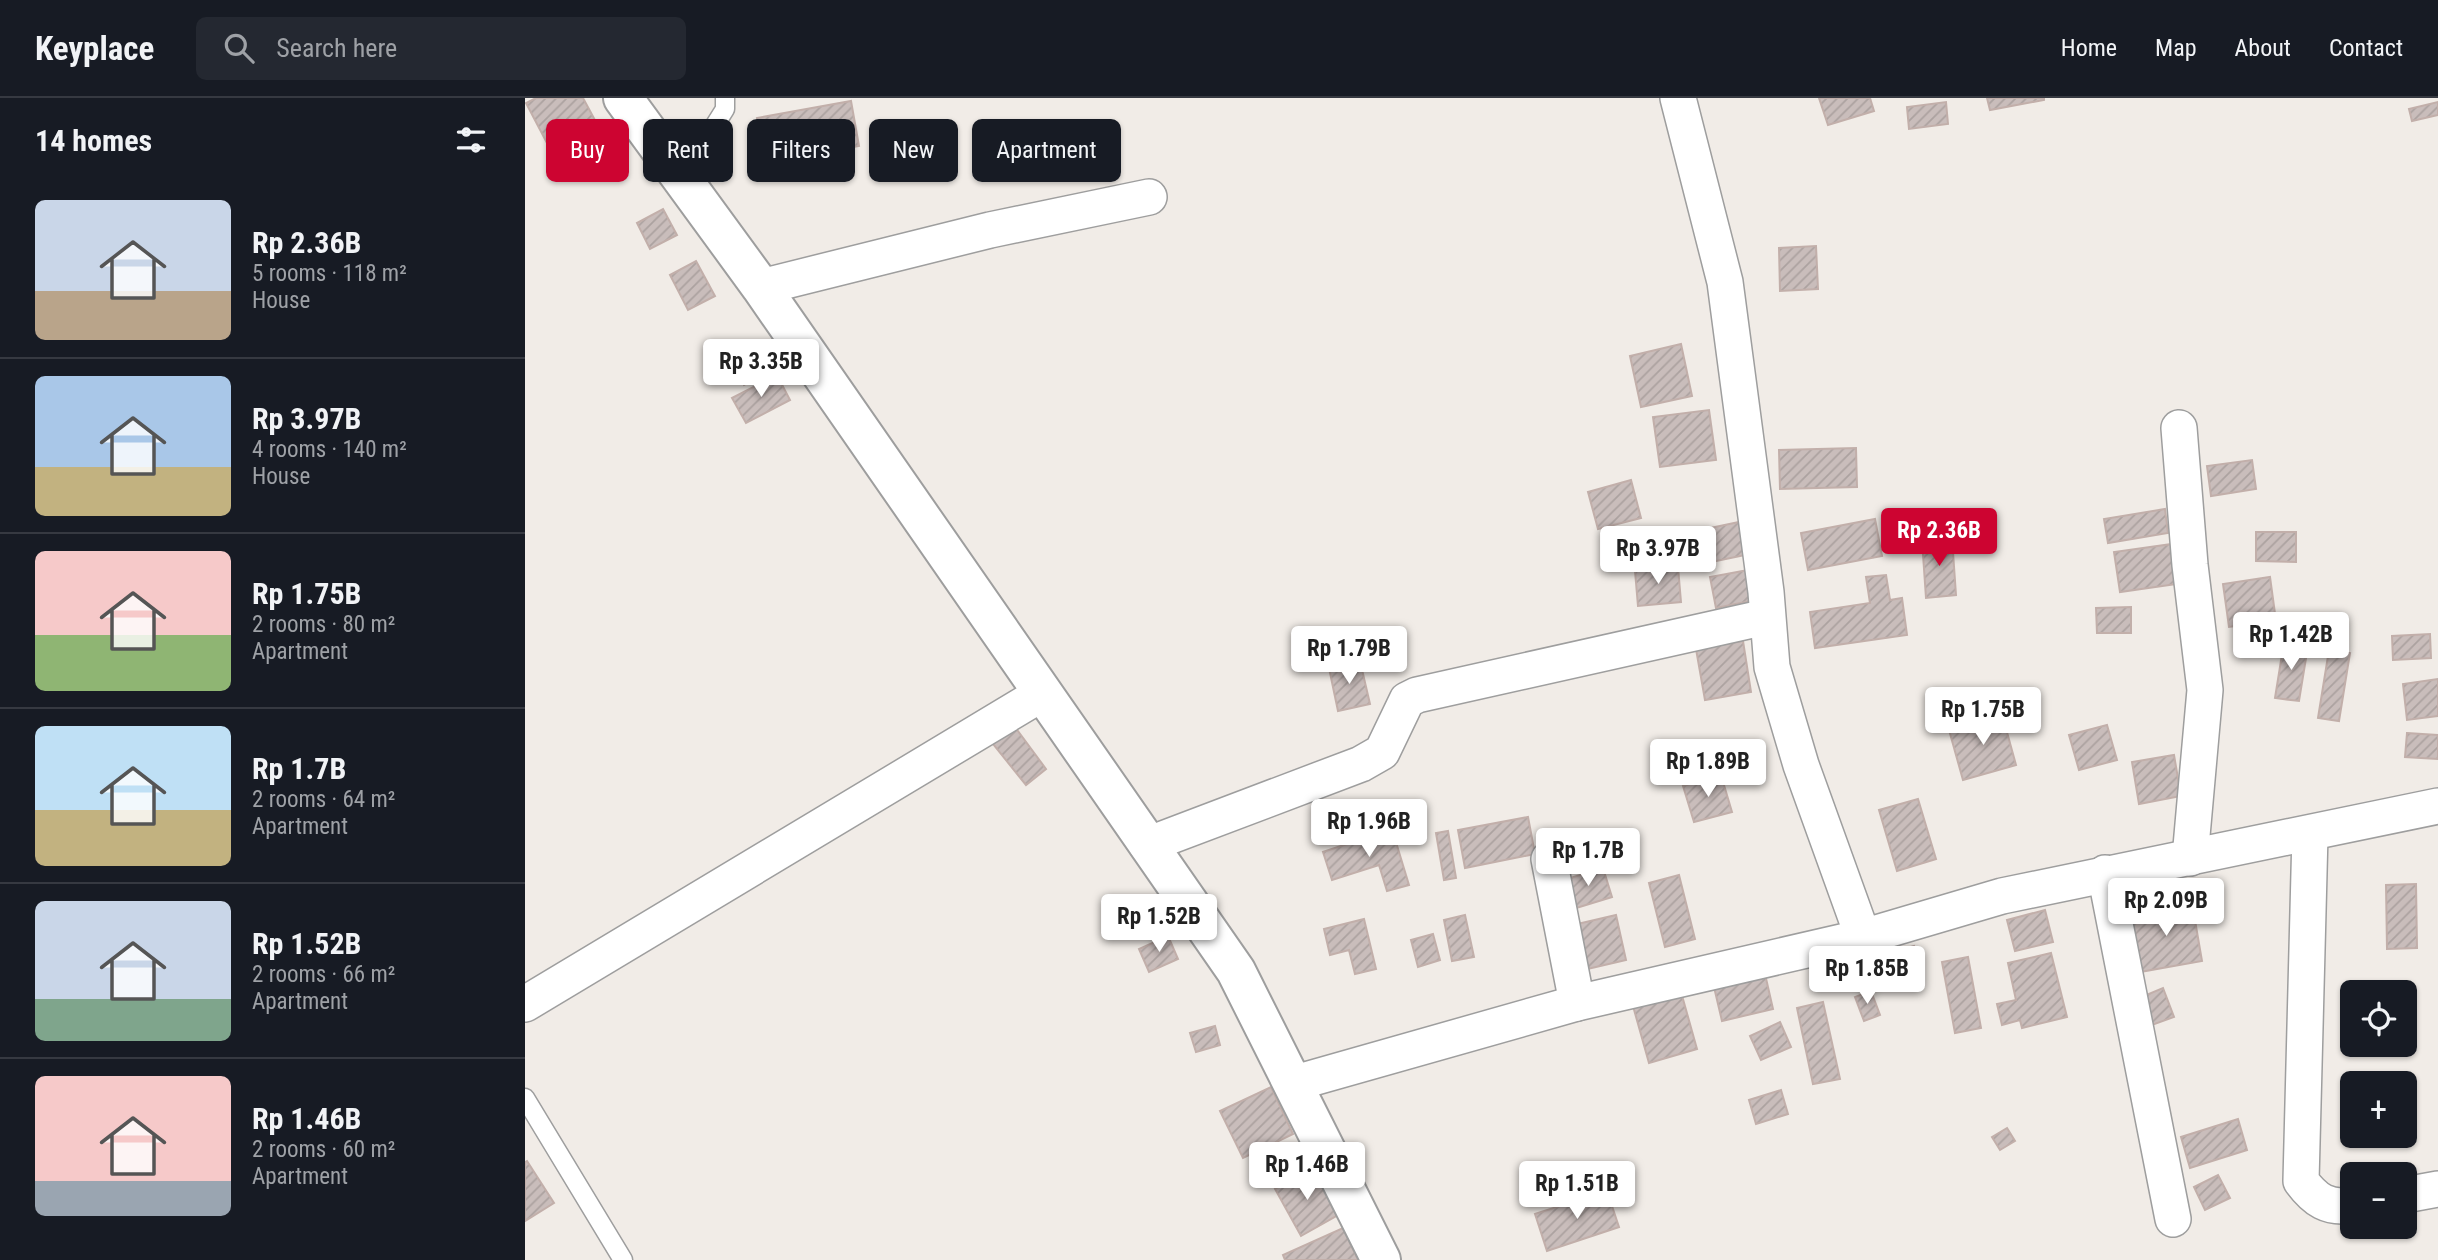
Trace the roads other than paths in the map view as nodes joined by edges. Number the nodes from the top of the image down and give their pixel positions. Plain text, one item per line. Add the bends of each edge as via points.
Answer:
1 (623, 98) edge
2 (725, 98) edge
3 (1678, 98) edge
4 (719, 119) edge
5 (643, 126) edge
6 (684, 182) edge
7 (1149, 197) dead end
8 (761, 287) junction
9 (2179, 428) dead end
10 (1766, 617) junction
11 (1044, 693) junction
12 (2438, 806) edge
13 (2310, 834) junction
14 (1147, 845) junction
15 (2190, 858) junction
16 (1549, 859) dead end
17 (2105, 873) junction
18 (1863, 937) junction
19 (1577, 1003) junction
20 (525, 1004) edge
21 (1295, 1083) junction
22 (525, 1098) edge
23 (2438, 1189) edge
24 (2417, 1193) edge
25 (2340, 1207) edge
26 (2173, 1219) dead end
27 (623, 1260) edge
28 (1381, 1260) edge

1 - 5 street
2 - 4 lane
3 - 10 street via 1725,282
6 - 8 street
7 - 8 street via 990,230
8 - 11 street
9 - 15 street via 2205,690
10 - 14 street via 1417,695 1407,700 1382,752 1361,764
10 - 18 street via 1772,667 1801,765
11 - 14 street
11 - 20 street
12 - 13 street
13 - 15 street
13 - 25 street via 2301,1181 2314,1199
14 - 21 street via 1236,971
15 - 17 street
16 - 19 street
17 - 18 street via 2001,896
17 - 26 street
18 - 19 street
19 - 21 street
21 - 28 street
22 - 27 lane
23 - 24 street

